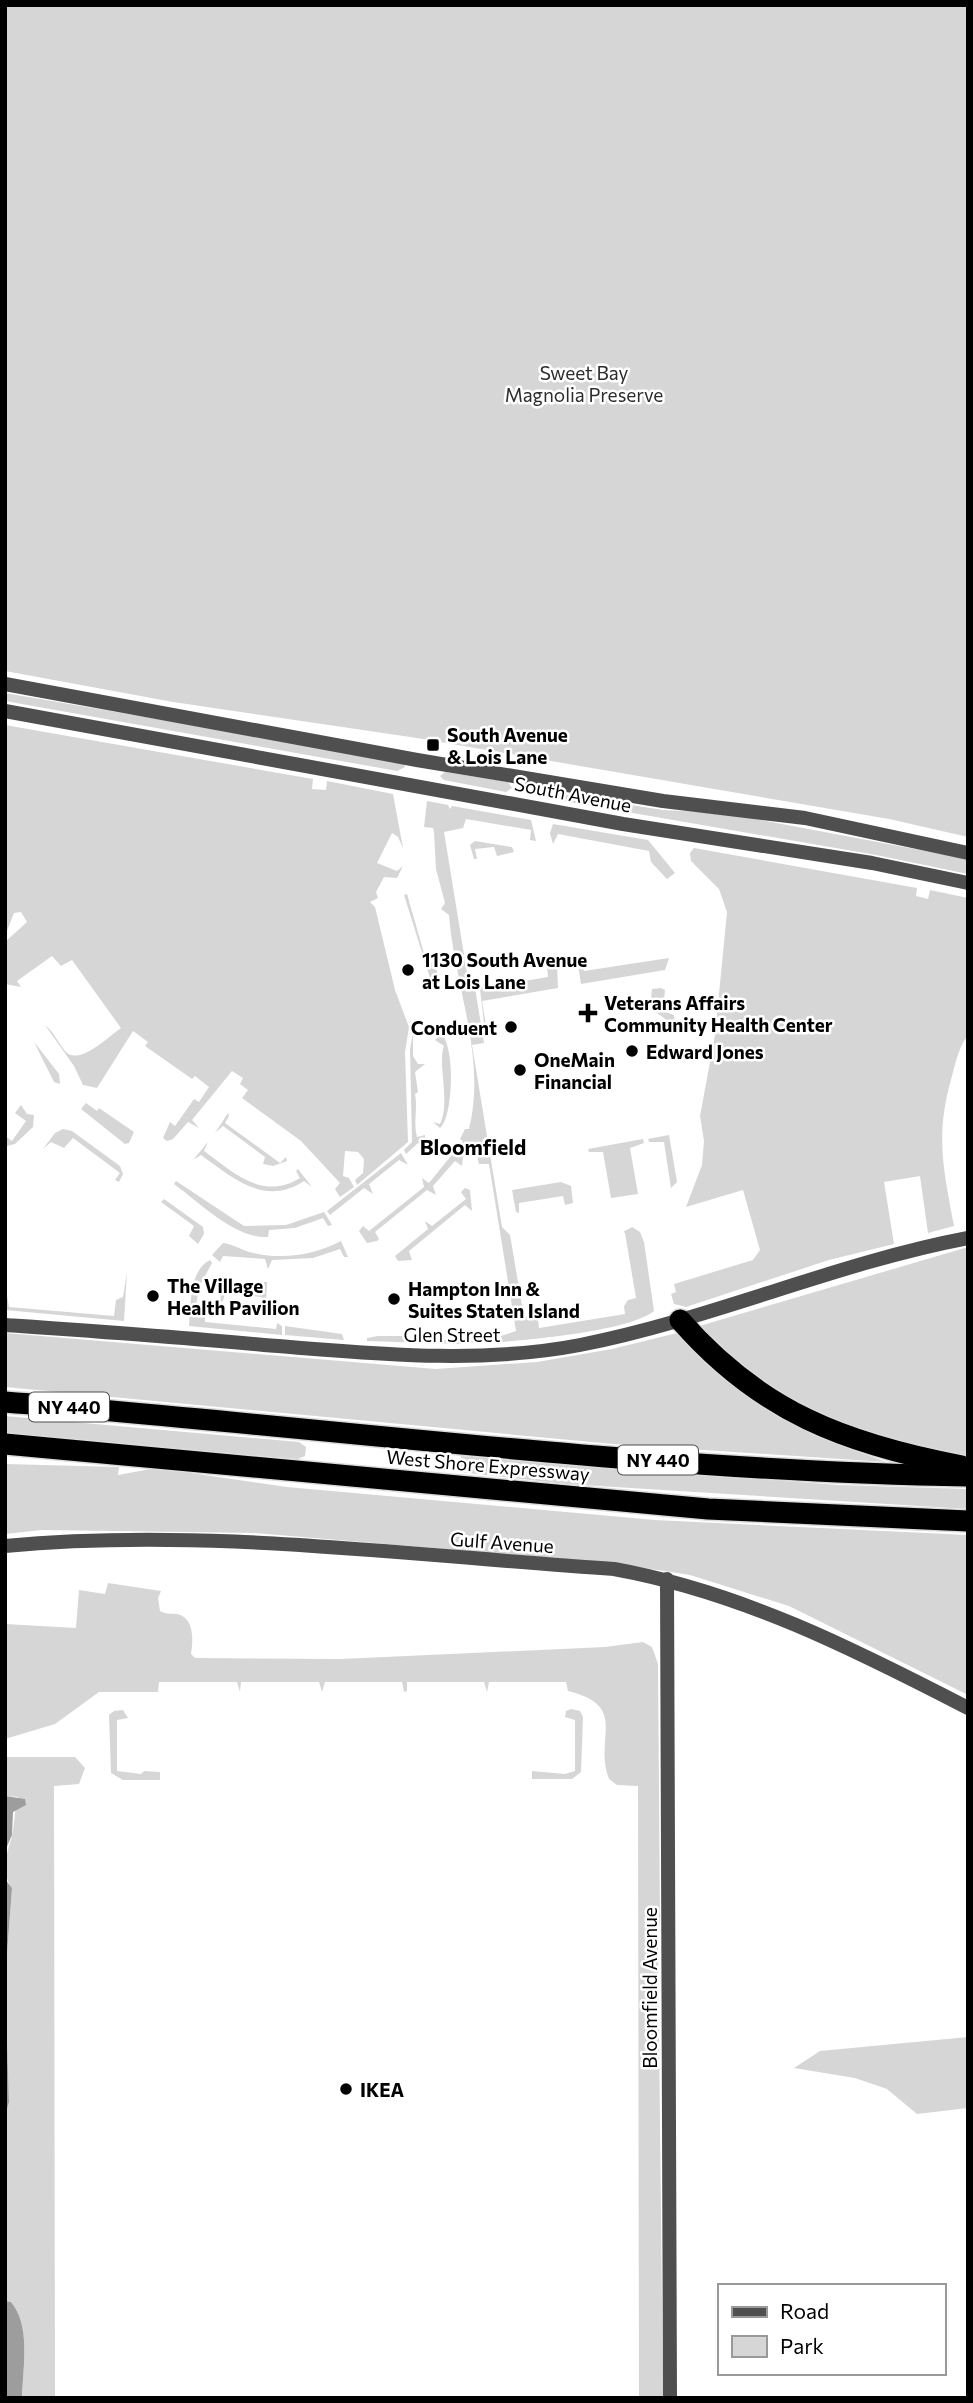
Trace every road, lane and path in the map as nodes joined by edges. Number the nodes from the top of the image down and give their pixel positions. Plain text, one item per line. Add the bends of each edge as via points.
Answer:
1 (5, 684) edge
2 (5, 711) edge
3 (968, 853) edge
4 (968, 883) edge
5 (968, 1238) edge
6 (680, 1320) junction
7 (5, 1325) edge
8 (5, 1402) edge
9 (5, 1444) edge
10 (968, 1467) edge
11 (968, 1476) edge
12 (968, 1521) edge
13 (5, 1546) edge
14 (667, 1578) junction
15 (968, 1708) edge
16 (670, 2398) edge

1 - 3 street, South Avenue via 416,760 663,801 805,818
2 - 4 street, South Avenue
5 - 6 street, Glen Street via 885,1256
6 - 7 street, Glen Street via 579,1345 461,1356
6 - 10 highway via 732,1371 819,1426 874,1447
8 - 11 highway, West Shore Expressway / NY 440 via 711,1465 862,1475
9 - 12 highway, West Shore Expressway / NY 440 via 708,1508
13 - 14 street, Gulf Avenue via 113,1539 195,1541 614,1569
14 - 15 street, Gulf Avenue via 727,1596 842,1645
14 - 16 street, Bloomfield Avenue

